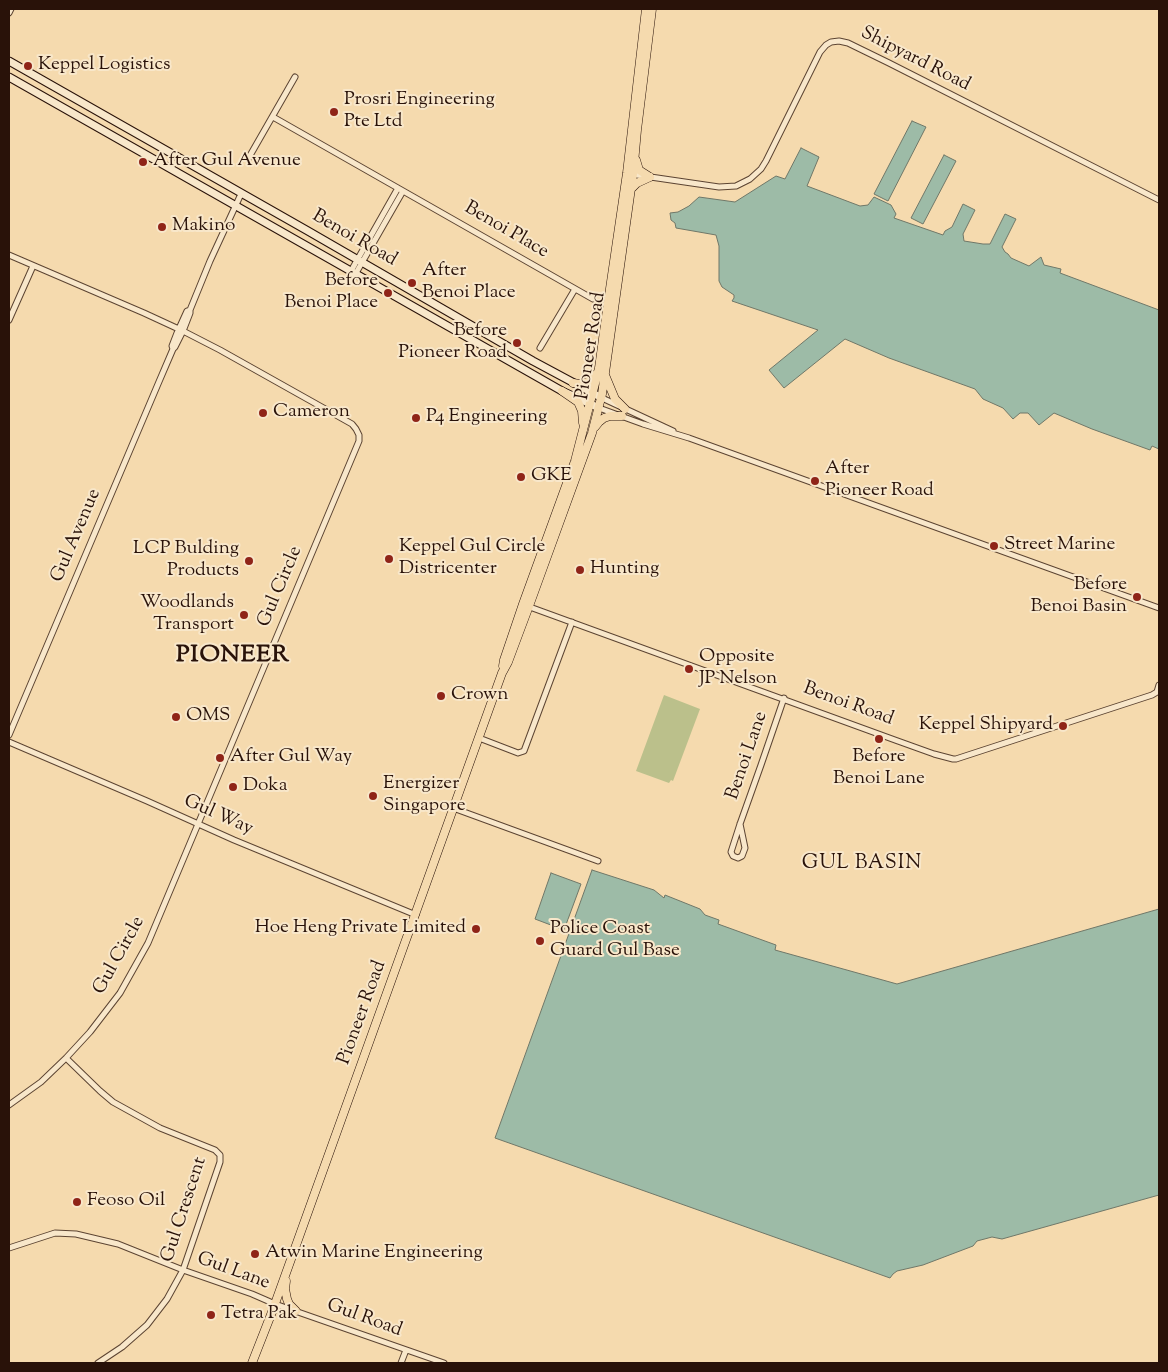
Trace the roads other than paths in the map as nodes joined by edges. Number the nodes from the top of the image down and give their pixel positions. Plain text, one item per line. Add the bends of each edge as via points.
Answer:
1 (11, 9) edge
2 (646, 9) edge
3 (652, 9) edge
4 (9, 14) edge
5 (9, 61) edge
6 (295, 76) dead end
7 (9, 77) edge
8 (272, 116) junction
9 (635, 156) junction
10 (248, 159) dead end
11 (630, 174) junction
12 (650, 177) junction
13 (400, 190) junction
14 (631, 190) junction
15 (242, 194) junction
16 (1159, 200) edge
17 (625, 204) junction
18 (236, 205) junction
19 (623, 218) junction
20 (9, 255) edge
21 (360, 261) junction
22 (33, 266) junction
23 (354, 272) junction
24 (574, 289) junction
25 (593, 299) dead end
26 (9, 320) edge
27 (181, 330) junction
28 (540, 348) dead end
29 (599, 368) junction
30 (605, 375) junction
31 (573, 383) junction
32 (562, 390) junction
33 (593, 394) junction
34 (602, 398) junction
35 (591, 404) junction
36 (599, 408) junction
37 (624, 412) junction
38 (584, 430) junction
39 (592, 433) junction
40 (526, 605) junction
41 (1159, 608) edge
42 (572, 622) junction
43 (1159, 685) edge
44 (784, 698) junction
45 (9, 735) edge
46 (479, 738) junction
47 (9, 742) edge
48 (453, 808) junction
49 (198, 824) junction
50 (740, 824) junction
51 (598, 861) dead end
52 (416, 915) junction
53 (66, 1058) junction
54 (9, 1105) edge
55 (9, 1248) edge
56 (182, 1270) junction
57 (287, 1272) junction
58 (275, 1304) junction
59 (296, 1311) junction
60 (406, 1350) junction
61 (98, 1363) edge
62 (252, 1363) edge
63 (401, 1363) edge
64 (444, 1363) edge

1 - 4 street
2 - 11 main road, Pioneer Road
3 - 9 main road, Pioneer Road
5 - 15 main road, Benoi Road
6 - 8 street
7 - 18 main road, Benoi Road
8 - 10 street
8 - 13 street, Benoi Place
9 - 11 main road, Pioneer Road
9 - 12 main road via 639,170
11 - 12 street, Shipyard Road
11 - 14 main road, Pioneer Road
11 - 17 main road, Pioneer Road
12 - 14 main road
12 - 16 street, Shipyard Road via 719,187 736,186 750,179 766,161 820,52 831,42 839,41 889,63
13 - 21 street
13 - 24 street, Benoi Place
14 - 17 main road, Pioneer Road
15 - 18 street, Gul Avenue
15 - 21 main road, Benoi Road
17 - 19 main road, Pioneer Road
18 - 23 main road, Benoi Road
18 - 27 street, Gul Avenue
19 - 29 main road, Pioneer Road
19 - 30 main road, Pioneer Road
20 - 22 street, Gul Circle
21 - 23 street
21 - 31 main road, Benoi Road
22 - 26 street
22 - 27 street, Gul Circle
23 - 32 main road, Benoi Road
24 - 25 street, Benoi Place
24 - 28 street
27 - 45 street, Gul Avenue
27 - 49 street, Gul Circle via 352,424 359,441
29 - 31 main road via 596,376 588,382
29 - 33 main road, Pioneer Road
30 - 34 main road, Pioneer Road
30 - 37 main road
31 - 33 main road, Benoi Road
32 - 35 main road, Benoi Road
32 - 38 main road via 578,402
33 - 34 main road, Benoi Road
33 - 35 main road, Pioneer Road
34 - 36 main road, Pioneer Road
34 - 37 street, Benoi Road
35 - 36 main road, Benoi Road
35 - 38 main road, Pioneer Road
36 - 37 street, Benoi Road
36 - 39 main road, Pioneer Road
37 - 39 main road via 604,418
37 - 41 street, Benoi Road via 651,420 687,438
38 - 40 main road, Pioneer Road
39 - 40 main road, Pioneer Road
40 - 42 street, Benoi Road
40 - 46 main road, Pioneer Road
42 - 44 street, Benoi Road
42 - 46 street via 522,753
43 - 44 street, Benoi Road via 1152,695 956,759 934,754
44 - 50 street, Benoi Lane
46 - 48 main road, Pioneer Road
47 - 49 street, Gul Way
48 - 51 street
48 - 52 main road, Pioneer Road
49 - 52 street, Gul Way
49 - 53 street, Gul Circle via 148,943 120,993
50 - 50 street, Benoi Lane via 745,848 738,858 731,852
52 - 57 main road, Pioneer Road
53 - 54 street, Gul Circle via 41,1082
53 - 56 street, Gul Crescent via 113,1102 220,1155
55 - 56 street, Gul Lane via 54,1233 76,1234 136,1250
56 - 58 street, Gul Lane
56 - 61 street, Gul Crescent via 162,1307 147,1325
57 - 58 main road, Pioneer Road
57 - 59 main road via 285,1294
58 - 59 street, Gul Road
58 - 62 main road, Pioneer Road
59 - 60 street, Gul Road
60 - 63 street
60 - 64 street, Gul Road

